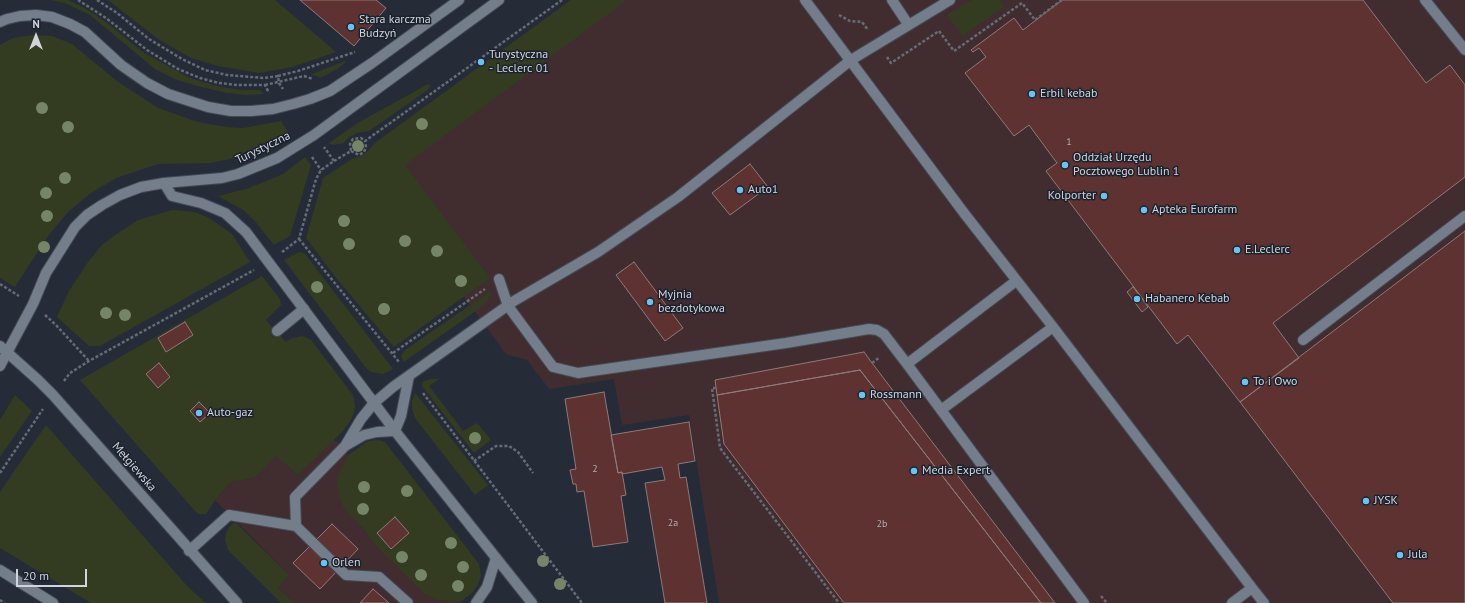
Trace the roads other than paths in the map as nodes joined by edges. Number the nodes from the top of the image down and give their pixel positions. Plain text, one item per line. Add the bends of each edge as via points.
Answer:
1 (459, 0) edge
2 (499, 0) edge
3 (805, 0) edge
4 (892, 0) edge
5 (950, 0) edge
6 (1425, 0) edge
7 (0, 22) edge
8 (908, 24) junction
9 (1465, 50) edge
10 (851, 60) junction
11 (164, 183) junction
12 (1465, 216) edge
13 (499, 279) road end
14 (1016, 281) junction
15 (508, 306) junction
16 (304, 309) junction
17 (1053, 327) junction
18 (277, 331) dead end
19 (1303, 340) dead end
20 (4, 349) edge
21 (907, 364) junction
22 (0, 366) edge
23 (409, 376) junction
24 (374, 403) junction
25 (942, 410) junction
26 (395, 431) junction
27 (345, 446) junction
28 (296, 526) junction
29 (189, 551) junction
30 (496, 558) junction
31 (0, 570) edge
32 (1252, 588) junction
33 (53, 603) edge
34 (237, 603) edge
35 (408, 603) edge
36 (476, 603) edge
37 (532, 603) edge
38 (1084, 603) edge
39 (1232, 603) edge
40 (1264, 603) edge

1 - 7 main road via 330,91 293,104 250,111 208,107 168,94 122,65 85,32 52,17 36,14
2 - 11 main road, Turystyczna via 302,143 277,158 222,178
3 - 10 main road
4 - 8 main road
5 - 8 main road
6 - 9 main road
8 - 10 main road
10 - 14 main road
10 - 15 main road via 678,197 598,252
11 - 16 main road via 172,196 202,203 225,213 246,232
11 - 20 main road, Turystyczna via 120,194 87,215 75,227
12 - 19 main road
13 - 15 main road
14 - 17 main road
14 - 21 main road
15 - 21 main road via 553,367 578,373 869,329 884,334
15 - 23 main road
16 - 18 main road
16 - 24 main road
17 - 25 main road
17 - 32 main road
20 - 22 main road, Turystyczna
20 - 29 main road, Mełgiewska via 53,396
21 - 25 main road
23 - 24 main road
23 - 26 main road via 401,416
24 - 26 main road
24 - 27 main road
25 - 38 main road
26 - 27 main road via 364,435
26 - 30 main road
27 - 28 main road via 295,497
28 - 29 main road via 229,516
28 - 35 main road via 346,575 379,577
29 - 34 main road, Mełgiewska
30 - 36 main road via 487,586
30 - 37 main road
31 - 33 main road
32 - 39 main road
32 - 40 main road

